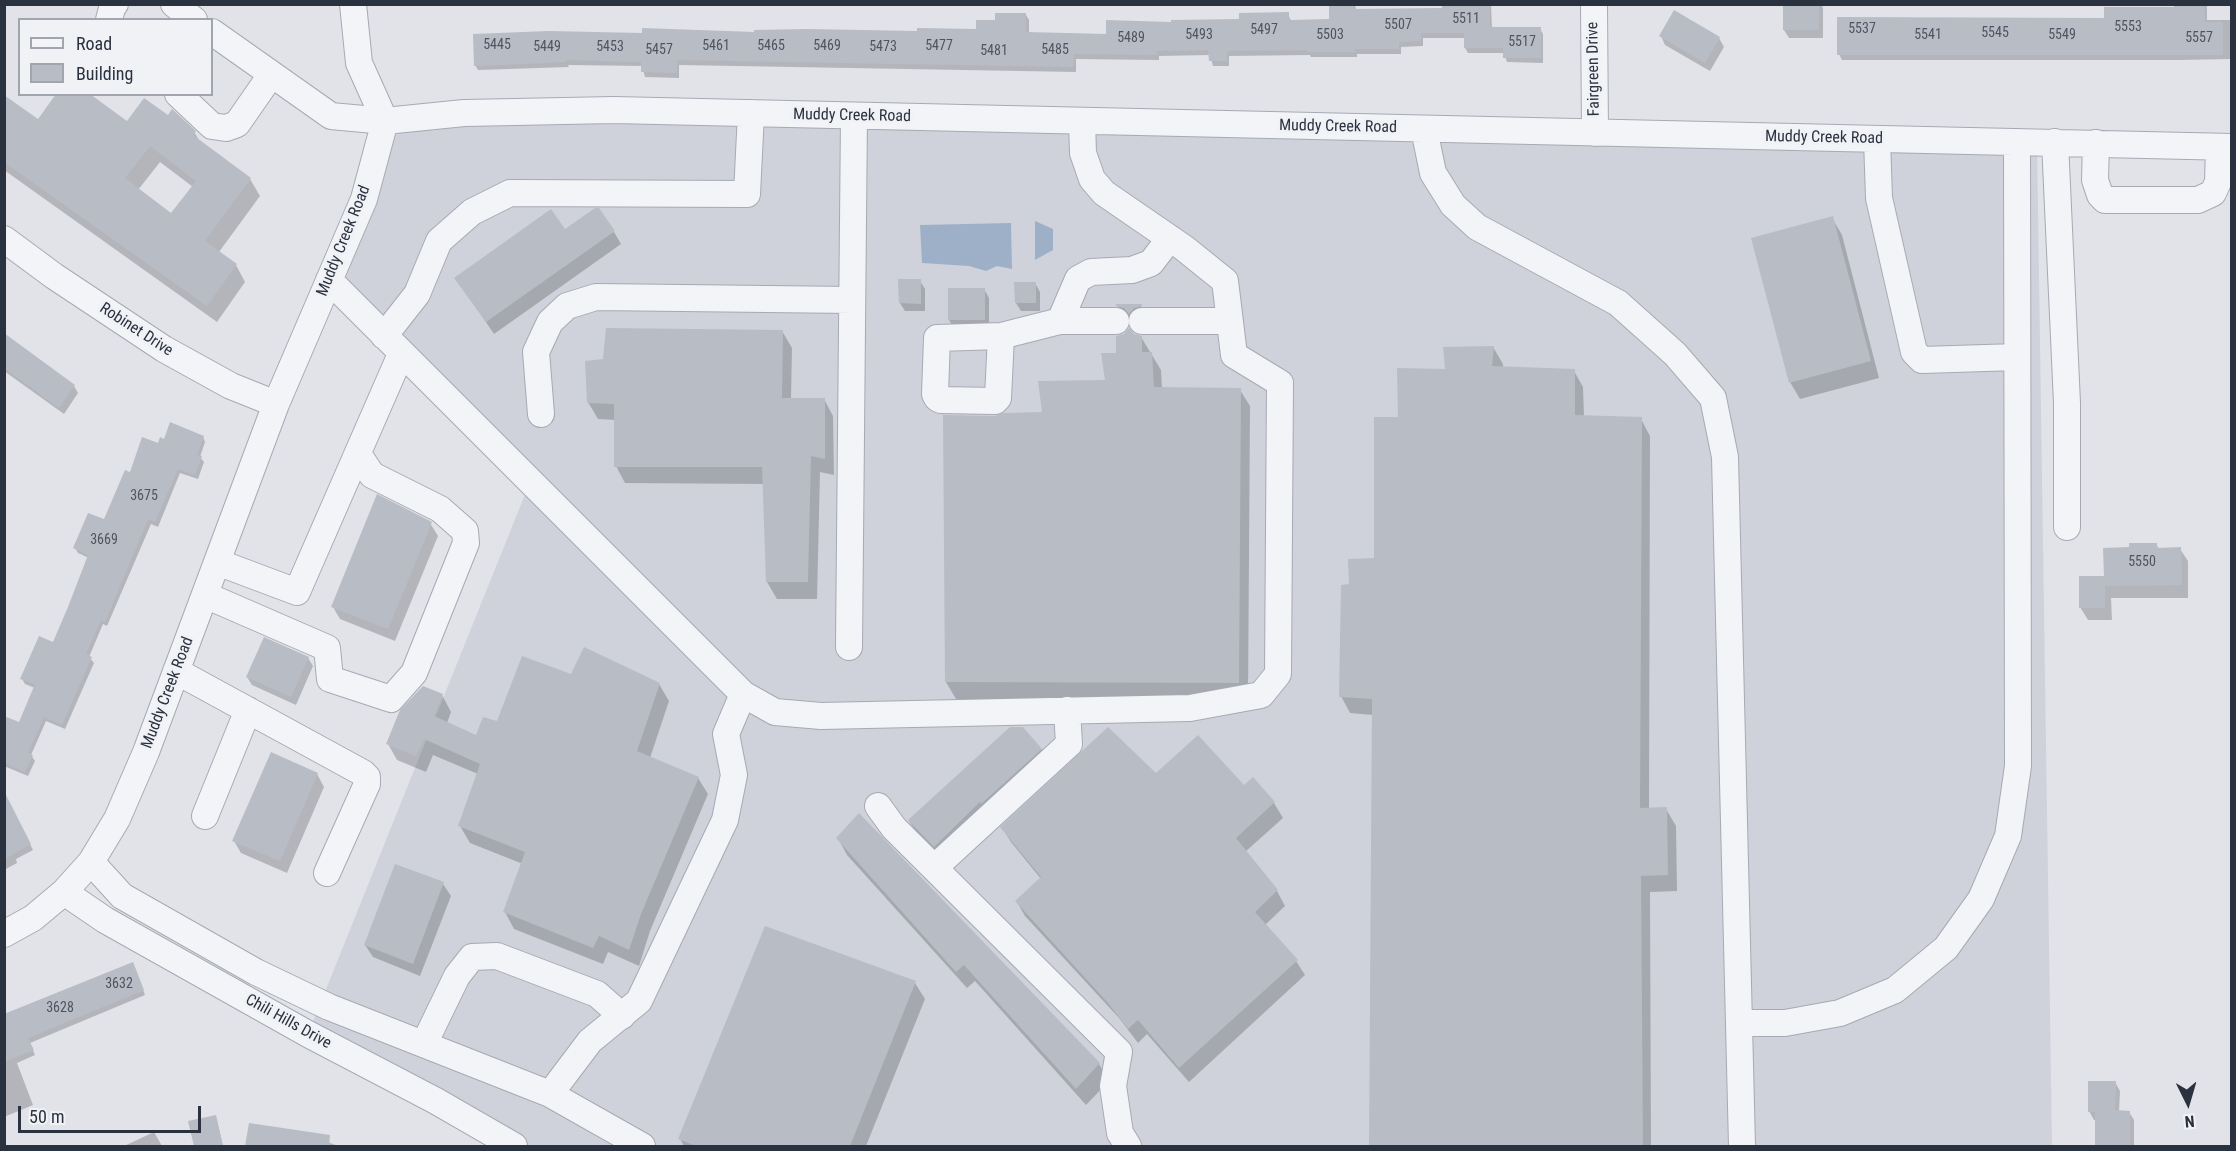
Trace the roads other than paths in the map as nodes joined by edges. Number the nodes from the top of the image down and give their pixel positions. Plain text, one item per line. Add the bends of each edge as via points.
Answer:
1 (115, 4) edge
2 (174, 4) edge
3 (353, 4) edge
4 (1594, 4) edge
5 (110, 18) edge
6 (192, 18) edge
7 (213, 33) edge
8 (271, 75) junction
9 (180, 96) edge
10 (751, 113) junction
11 (854, 116) junction
12 (385, 121) junction
13 (1082, 121) junction
14 (1424, 129) junction
15 (1595, 133) junction
16 (1877, 139) junction
17 (2017, 142) junction
18 (2055, 142) junction
19 (2096, 143) junction
20 (2225, 147) edge
21 (1170, 238) junction
22 (4, 239) edge
23 (329, 280) junction
24 (852, 300) junction
25 (1060, 321) junction
26 (1116, 321) dead end
27 (1142, 321) dead end
28 (1230, 321) junction
29 (1001, 336) dead end
30 (393, 345) junction
31 (2018, 357) junction
32 (276, 404) junction
33 (541, 414) dead end
34 (358, 454) junction
35 (2067, 527) dead end
36 (217, 562) junction
37 (205, 595) junction
38 (849, 647) dead end
39 (176, 671) junction
40 (742, 694) junction
41 (248, 710) junction
42 (1067, 710) junction
43 (878, 806) dead end
44 (206, 816) dead end
45 (92, 862) junction
46 (934, 868) junction
47 (327, 873) dead end
48 (64, 892) junction
49 (4, 934) edge
50 (621, 1016) junction
51 (1739, 1023) junction
52 (424, 1044) junction
53 (550, 1094) junction
54 (514, 1146) edge
55 (642, 1146) edge
56 (1128, 1146) edge
57 (1742, 1146) edge

1 - 5 street
2 - 6 street
3 - 12 street via 358,63
4 - 15 street, Fairgreen Drive
7 - 8 street
8 - 9 street via 237,124 226,128 212,126
8 - 12 street via 331,116
10 - 11 street, Muddy Creek Road
10 - 12 street, Muddy Creek Road via 591,110 464,113
10 - 30 street via 747,194 510,193 472,212 440,241
11 - 13 street, Muddy Creek Road
11 - 24 street
12 - 23 street, Muddy Creek Road via 364,199
13 - 14 street, Muddy Creek Road
13 - 21 street via 1083,153 1092,179 1104,194
14 - 15 street, Muddy Creek Road
14 - 51 street via 1433,173 1453,205 1477,227 1618,303 1675,354 1713,398 1725,457
15 - 16 street, Muddy Creek Road
16 - 17 street, Muddy Creek Road
16 - 31 street via 1880,198 1914,352 1922,360
17 - 18 street, Muddy Creek Road
17 - 31 street
18 - 19 street, Muddy Creek Road
18 - 35 street via 2067,404
19 - 20 street, Muddy Creek Road
19 - 20 street via 2095,180 2105,200 2198,200 2213,193
21 - 25 street via 1151,263 1132,270 1091,272 1078,279
21 - 28 street via 1225,281
22 - 32 street, Robinet Drive via 164,349 231,386
23 - 30 street
23 - 32 street, Muddy Creek Road
24 - 33 street via 596,297 567,306 550,322 536,352
24 - 38 street
25 - 26 street
25 - 29 street
27 - 28 street
28 - 42 street via 1234,355 1280,383 1278,674 1261,695 1190,708
30 - 34 street
30 - 40 street
31 - 51 street via 2018,766 2004,847 1981,899 1946,948 1895,990 1840,1013 1785,1023
32 - 36 street, Muddy Creek Road
34 - 36 street via 297,592
34 - 37 street via 372,475 440,509 465,531 466,543 414,673 391,699 330,679 327,648
36 - 37 street, Muddy Creek Road
37 - 39 street, Muddy Creek Road
39 - 41 street
39 - 45 street, Muddy Creek Road via 117,819
40 - 42 street via 775,712 821,716
40 - 50 street via 726,734 734,775 725,820 639,1001
41 - 44 street
41 - 47 street via 367,777
42 - 46 street via 1069,744
43 - 46 street
45 - 48 street, Muddy Creek Road
45 - 52 street via 122,896 256,972 329,1007
46 - 56 street via 1119,1052 1113,1086 1120,1133
48 - 49 street, Muddy Creek Road via 33,918
48 - 54 street, Chili Hills Drive via 105,920
50 - 52 street via 597,994 497,956 472,957 457,976
50 - 53 street via 590,1041
51 - 57 street
52 - 53 street
53 - 55 street

